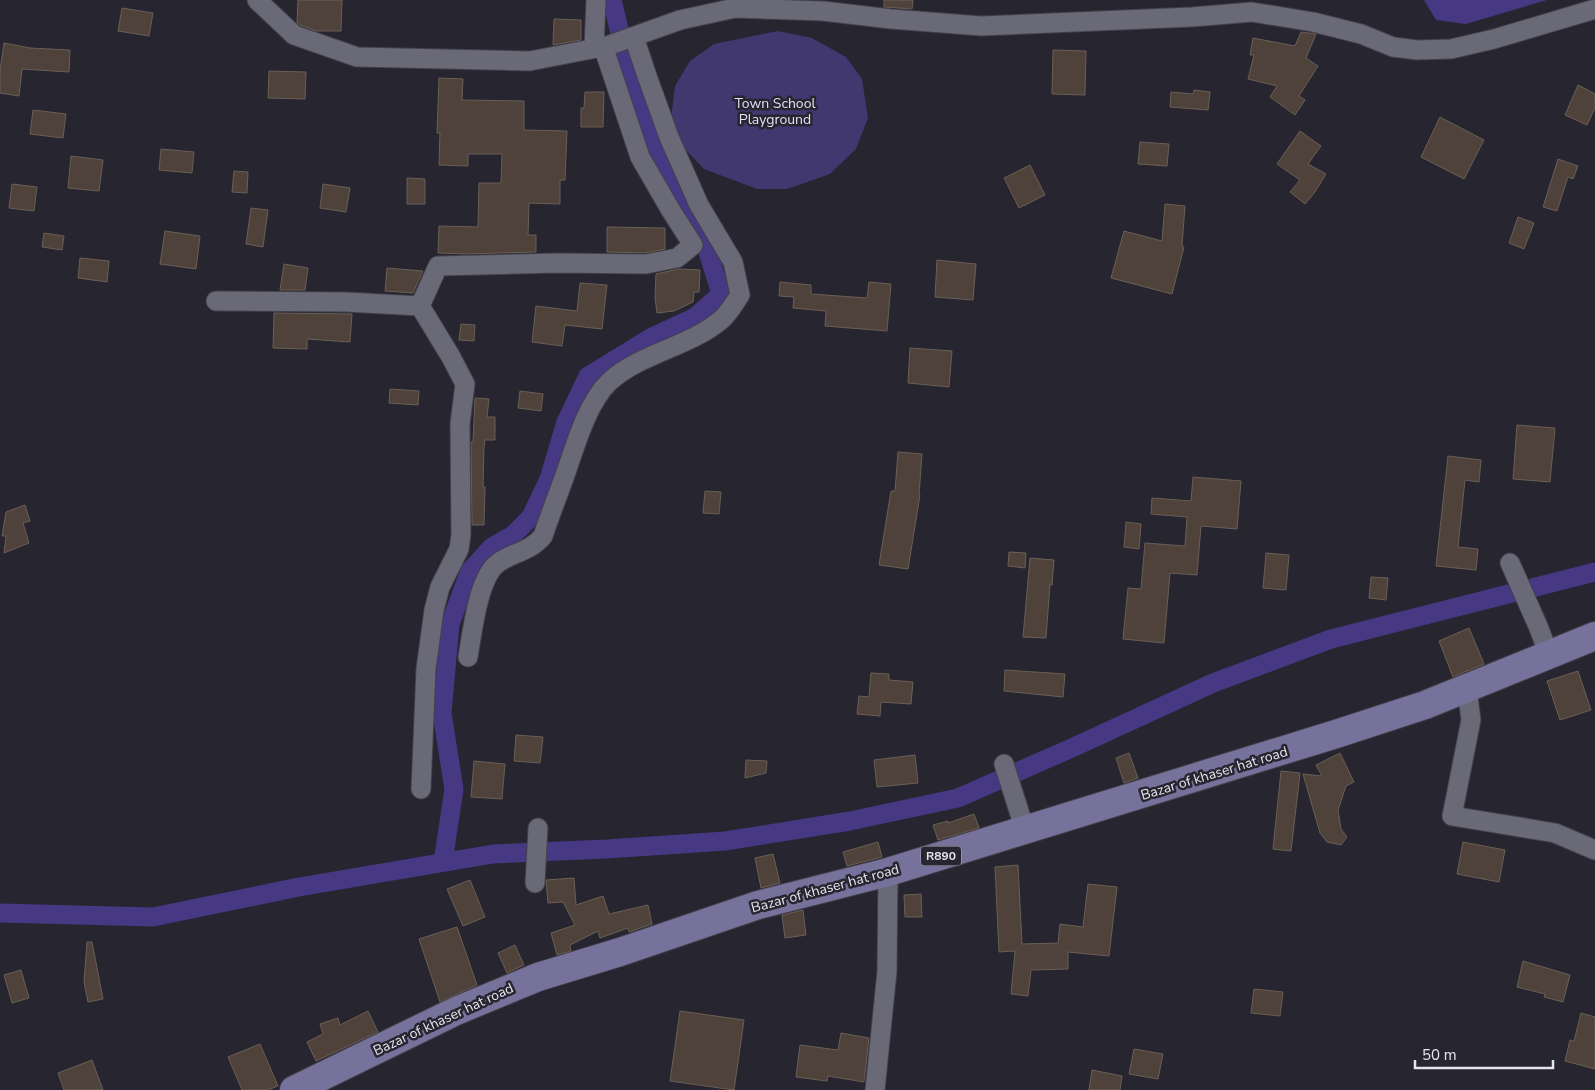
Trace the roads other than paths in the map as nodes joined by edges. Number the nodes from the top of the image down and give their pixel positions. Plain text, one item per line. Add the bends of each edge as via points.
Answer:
1 (257, 0) edge
2 (596, 0) edge
3 (1222, 7) edge
4 (1595, 9) edge
5 (637, 36) junction
6 (601, 47) junction
7 (216, 301) dead end
8 (420, 306) junction
9 (1510, 563) dead end
10 (1595, 636) edge
11 (1549, 655) junction
12 (468, 657) dead end
13 (1467, 689) junction
14 (1004, 764) dead end
15 (421, 789) dead end
16 (1022, 820) junction
17 (538, 828) dead end
18 (1595, 850) edge
19 (888, 872) junction
20 (535, 883) dead end
21 (294, 1090) edge
22 (876, 1090) edge

1 - 6 street via 294,35 357,57 530,61
2 - 6 street
3 - 4 street via 1313,22 1361,34 1393,48 1417,50 1451,48 1494,39
3 - 5 street via 981,26 823,11 735,8 680,20
5 - 6 street
5 - 12 street via 669,137 695,196 733,262 740,295 723,319 622,372 598,396 577,438 543,536 526,550 495,564 484,581
6 - 8 street via 640,157 693,245 677,258 646,264 438,266
7 - 8 street
8 - 15 street via 465,384 460,424 461,534 459,549 440,587 434,610 426,669
9 - 11 street
10 - 11 main road, Bazar of khaser hat road / R890
11 - 13 main road, Bazar of khaser hat road / R890
13 - 16 main road, Bazar of khaser hat road / R890 via 1336,734
13 - 18 street via 1471,720 1452,816 1555,834
14 - 16 street
16 - 19 main road, Bazar of khaser hat road / R890
17 - 20 street
19 - 21 main road, Bazar of khaser hat road / R890 via 758,905 538,977 456,1011
19 - 22 street via 887,971

